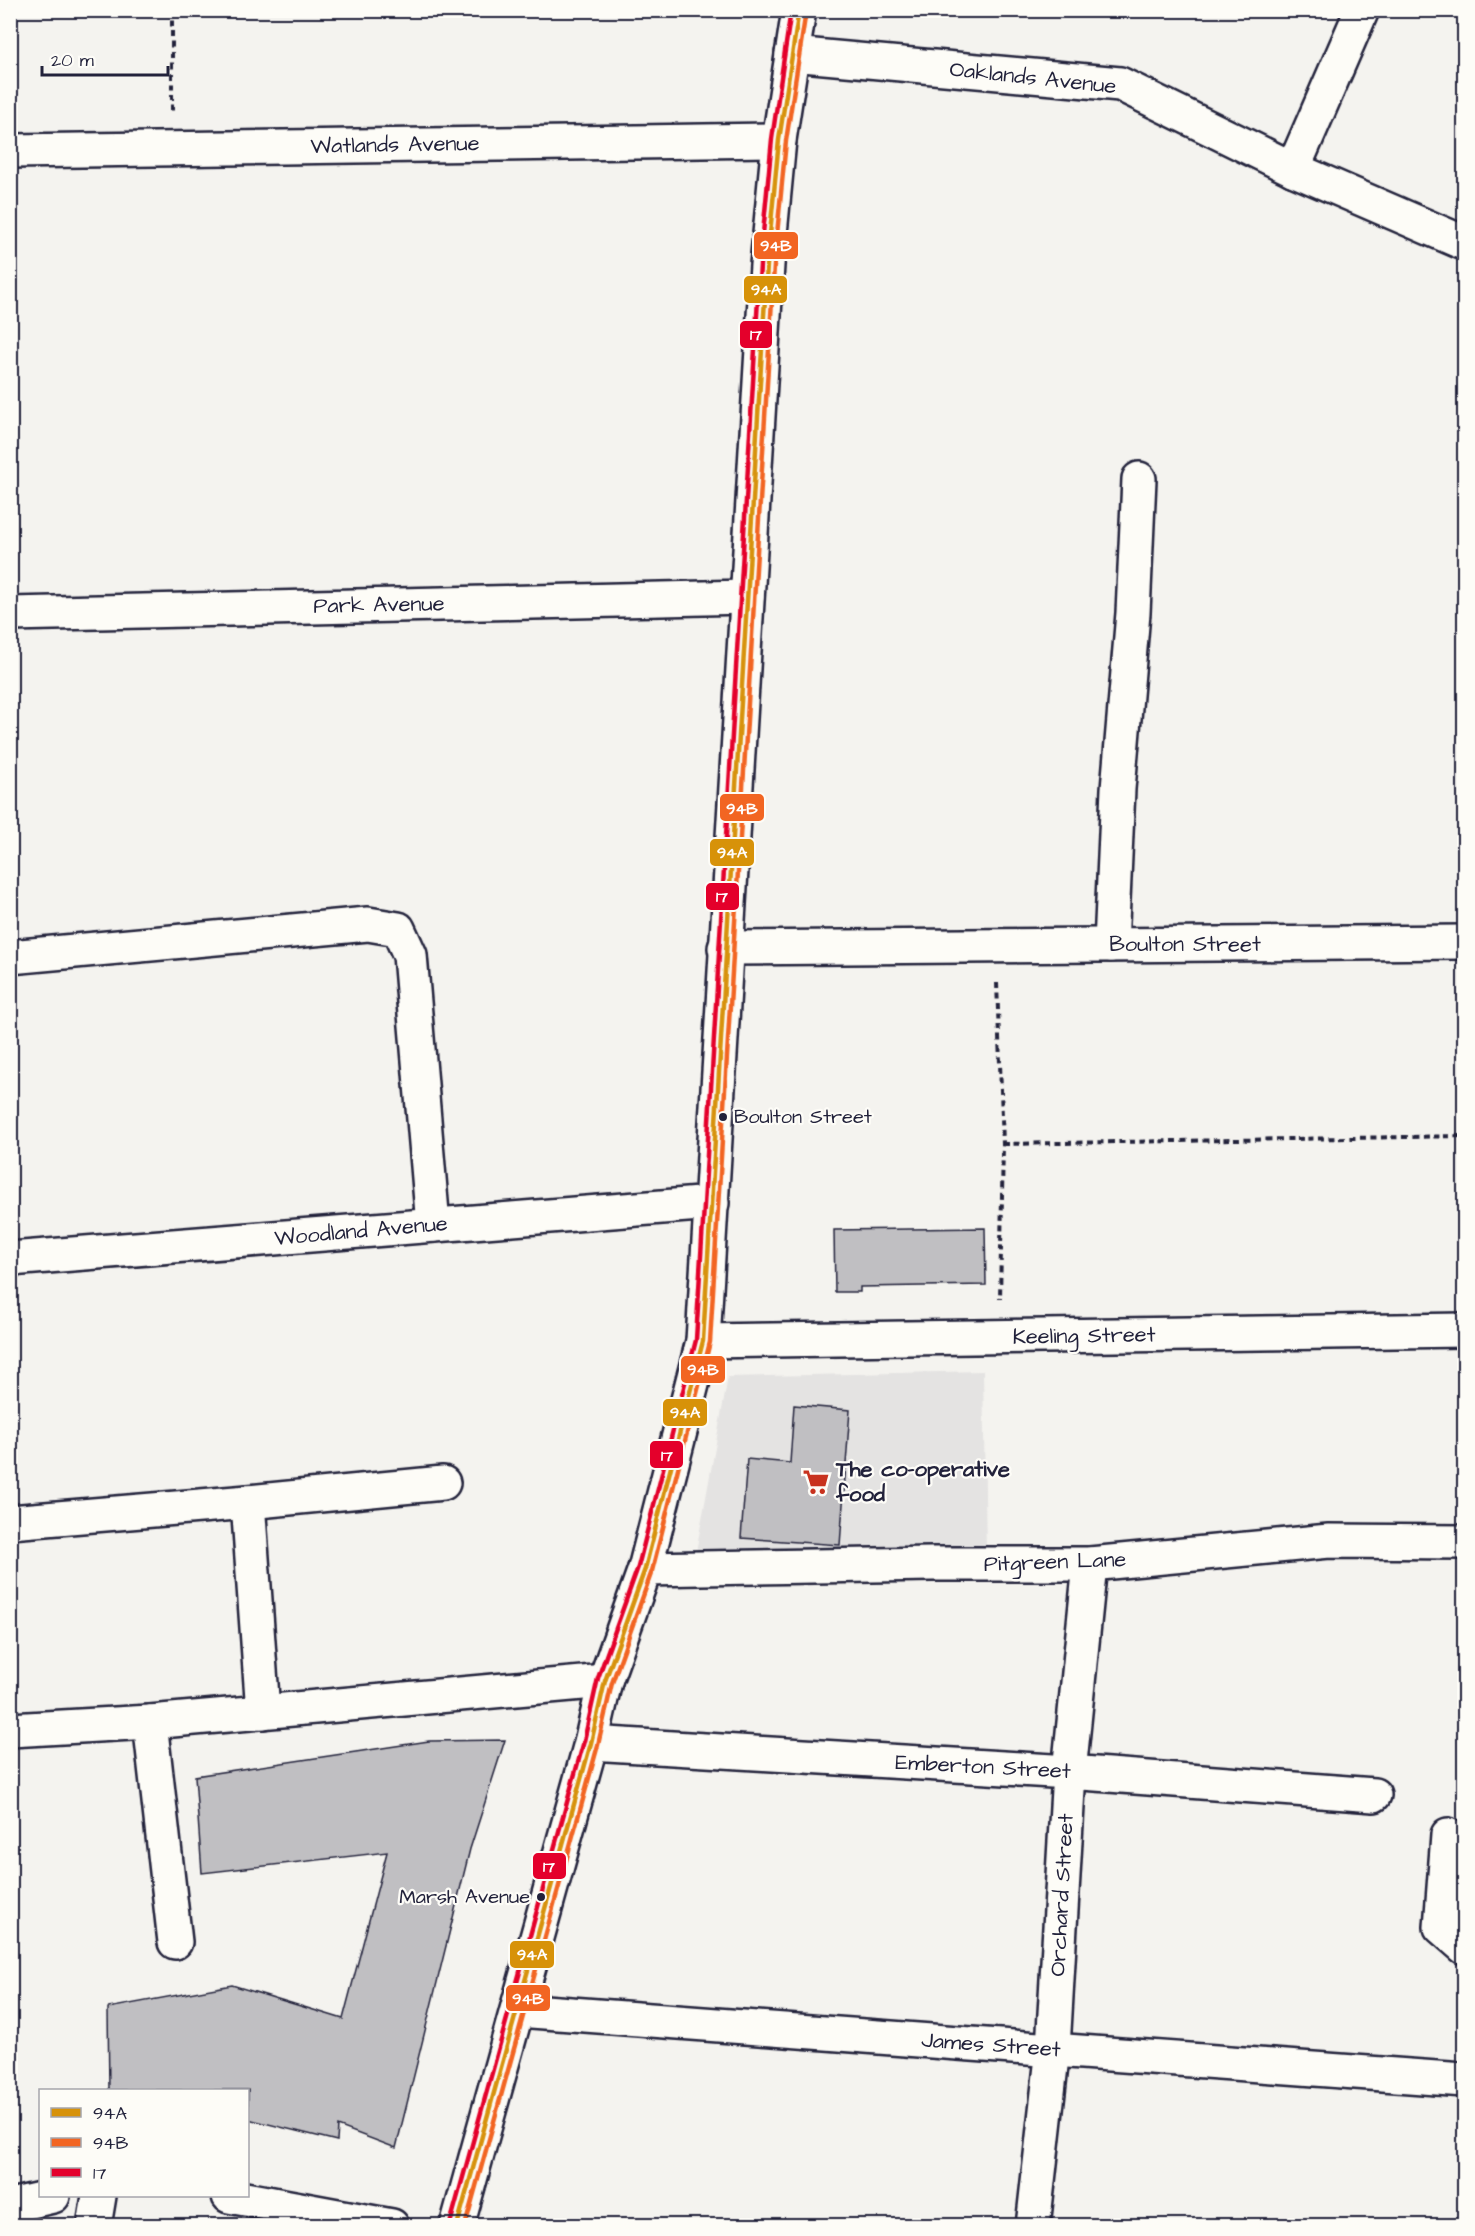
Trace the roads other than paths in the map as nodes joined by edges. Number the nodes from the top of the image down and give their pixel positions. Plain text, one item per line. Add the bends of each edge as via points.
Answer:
1 (799, 10) edge
2 (1362, 10) edge
3 (792, 54) junction
4 (779, 140) junction
5 (10, 151) edge
6 (1293, 168) junction
7 (1464, 243) edge
8 (1139, 479) dead end
9 (747, 597) junction
10 (10, 614) edge
11 (1464, 942) edge
12 (1112, 945) junction
13 (725, 948) junction
14 (10, 957) edge
15 (712, 1203) junction
16 (433, 1225) junction
17 (10, 1259) edge
18 (1464, 1330) edge
19 (702, 1341) junction
20 (444, 1483) dead end
21 (248, 1502) junction
22 (10, 1522) edge
23 (1464, 1542) edge
24 (1090, 1564) junction
25 (645, 1569) junction
26 (604, 1681) junction
27 (263, 1712) junction
28 (150, 1722) junction
29 (10, 1730) edge
30 (591, 1743) junction
31 (1069, 1772) junction
32 (1374, 1795) dead end
33 (1448, 1835) dead end
34 (175, 1942) dead end
35 (1464, 1947) edge
36 (518, 2010) junction
37 (1053, 2048) junction
38 (1464, 2080) edge
39 (49, 2197) edge
40 (99, 2197) edge
41 (234, 2197) edge
42 (10, 2206) edge
43 (94, 2226) edge
44 (392, 2226) edge
45 (457, 2226) edge
46 (1034, 2226) edge

1 - 3 street
2 - 6 street
3 - 4 street
3 - 6 street, Oaklands Avenue via 1120,84
4 - 5 street, Watlands Avenue
4 - 9 street via 767,265
6 - 7 street, Oaklands Avenue
8 - 12 street via 1133,613 1118,789
9 - 10 street, Park Avenue
9 - 13 street
11 - 12 street, Boulton Street
12 - 13 street, Boulton Street
13 - 15 street
14 - 16 street via 368,924 398,929 410,955
15 - 16 street, Woodland Avenue
15 - 19 street
16 - 17 street, Woodland Avenue
18 - 19 street, Keeling Street
19 - 25 street
20 - 21 street
21 - 22 street
21 - 27 street
23 - 24 street, Pitgreen Lane via 1329,1540
24 - 25 street, Pitgreen Lane
24 - 31 street, Orchard Street
25 - 26 street
26 - 27 street
26 - 30 street
27 - 28 street
28 - 29 street
28 - 34 street
30 - 31 street, Emberton Street
30 - 36 street
31 - 32 street, Emberton Street
31 - 37 street, Orchard Street
33 - 35 street via 1441,1927
36 - 37 street, James Street
36 - 45 street
37 - 38 street, James Street
37 - 46 street, Orchard Street
39 - 42 street
40 - 43 street
41 - 44 street

